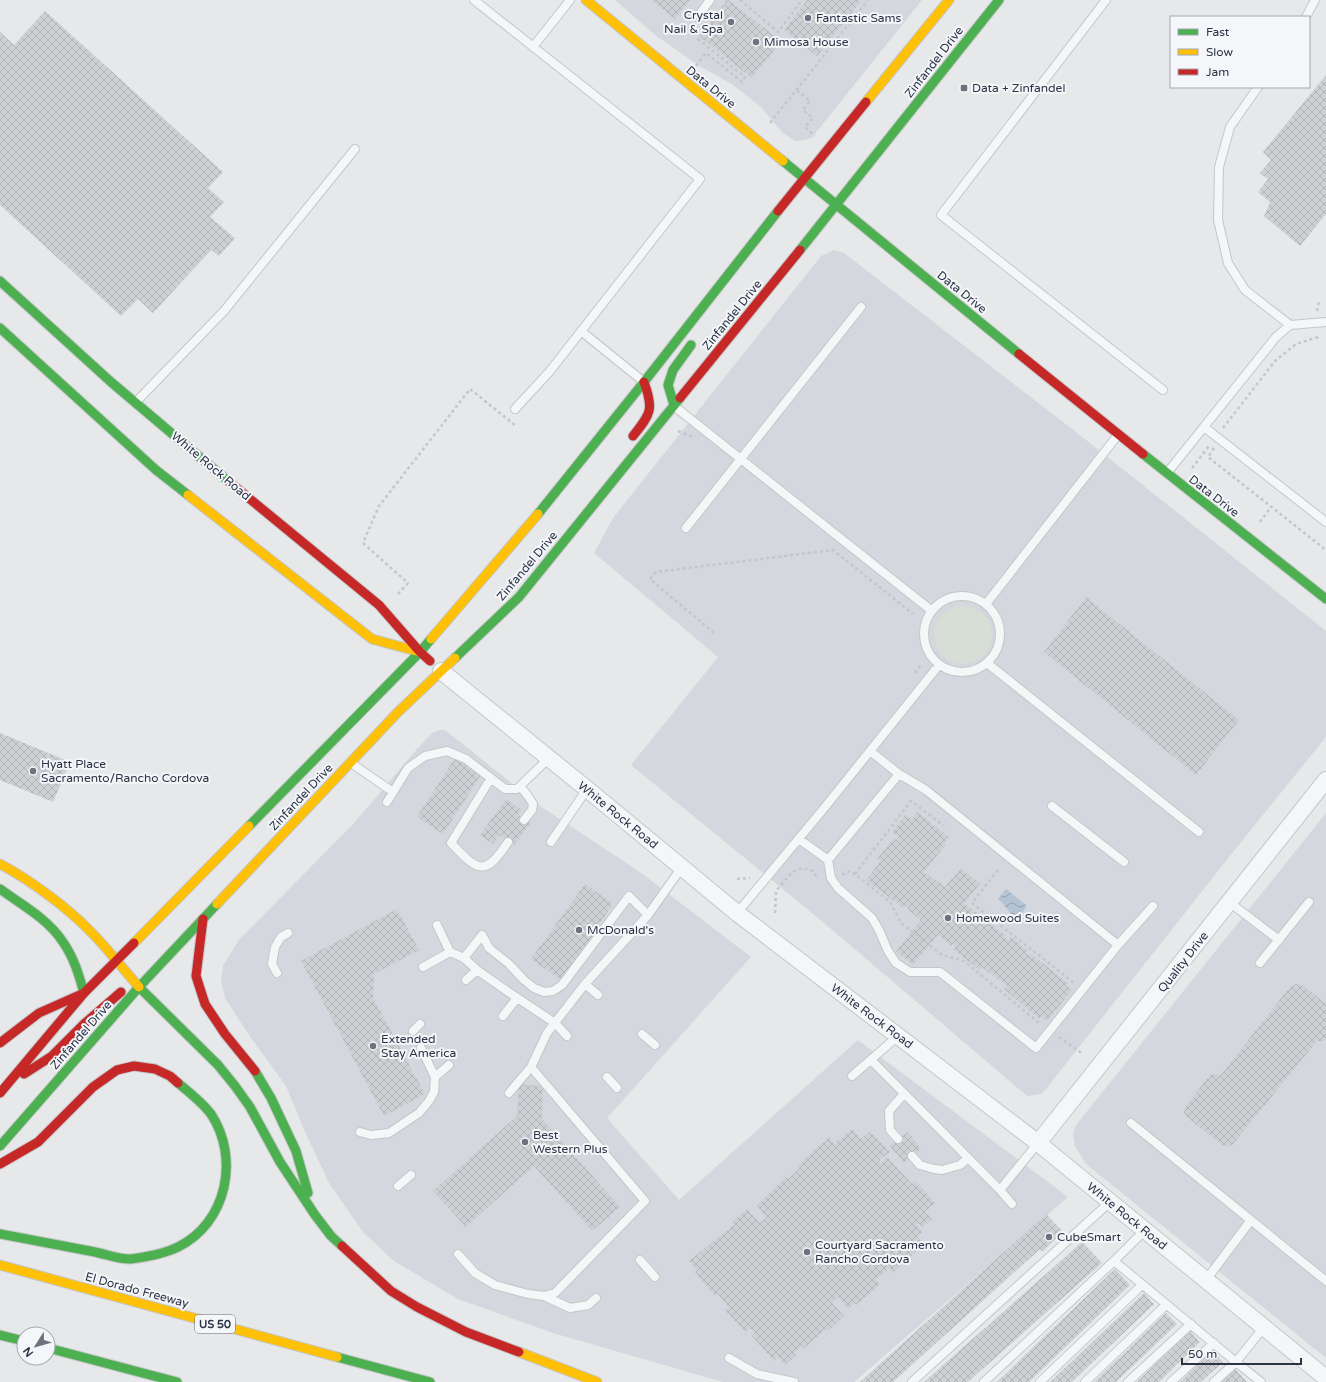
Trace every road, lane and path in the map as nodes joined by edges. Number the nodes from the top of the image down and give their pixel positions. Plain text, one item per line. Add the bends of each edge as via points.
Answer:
1 (474, 0) edge
2 (570, 0) edge
3 (586, 0) edge
4 (710, 0) edge
5 (728, 0) edge
6 (740, 0) edge
7 (802, 0) edge
8 (868, 0) edge
9 (949, 0) edge
10 (999, 0) edge
11 (1106, 0) edge
12 (1315, 0) edge
13 (699, 14) dead end
14 (1307, 16) edge
15 (533, 47) junction
16 (694, 68) dead end
17 (1257, 88) edge
18 (797, 90) junction
19 (770, 123) dead end
20 (817, 138) dead end
21 (355, 148) dead end
22 (804, 178) junction
23 (837, 205) junction
24 (0, 281) edge
25 (1319, 301) dead end
26 (861, 307) dead end
27 (694, 318) junction
28 (1326, 322) edge
29 (1317, 323) junction
30 (1290, 325) junction
31 (0, 328) edge
32 (581, 331) junction
33 (644, 382) junction
34 (1163, 390) dead end
35 (135, 402) junction
36 (674, 405) junction
37 (516, 409) dead end
38 (516, 426) dead end
39 (1204, 427) junction
40 (1118, 435) junction
41 (1217, 436) junction
42 (627, 444) dead end
43 (741, 459) junction
44 (1192, 468) dead end
45 (1166, 474) junction
46 (1271, 507) junction
47 (1260, 522) dead end
48 (1326, 522) edge
49 (686, 528) dead end
50 (556, 538) dead end
51 (1326, 550) edge
52 (555, 553) junction
53 (398, 594) dead end
54 (1326, 599) edge
55 (986, 604) junction
56 (932, 611) junction
57 (913, 614) dead end
58 (714, 633) dead end
59 (420, 652) junction
60 (987, 663) junction
61 (939, 665) junction
62 (441, 671) junction
63 (870, 751) junction
64 (549, 758) junction
65 (350, 762) junction
66 (898, 774) junction
67 (491, 778) junction
68 (1326, 780) edge
69 (520, 786) junction
70 (587, 789) junction
71 (393, 792) junction
72 (387, 802) dead end
73 (1052, 806) dead end
74 (524, 820) dead end
75 (944, 826) dead end
76 (1199, 832) dead end
77 (799, 838) junction
78 (508, 842) dead end
79 (551, 842) dead end
80 (828, 860) junction
81 (1124, 862) dead end
82 (0, 864) edge
83 (682, 867) junction
84 (998, 870) dead end
85 (854, 874) junction
86 (832, 880) junction
87 (0, 889) edge
88 (1229, 902) junction
89 (1309, 902) dead end
90 (1153, 906) dead end
91 (737, 913) junction
92 (775, 913) dead end
93 (648, 914) junction
94 (203, 919) junction
95 (437, 925) dead end
96 (288, 933) dead end
97 (1279, 940) junction
98 (1118, 945) junction
99 (450, 952) junction
100 (464, 958) junction
101 (115, 961) junction
102 (1260, 963) dead end
103 (423, 967) dead end
104 (477, 970) junction
105 (277, 973) dead end
106 (466, 980) dead end
107 (585, 984) junction
108 (139, 987) junction
109 (1079, 987) dead end
110 (84, 993) junction
111 (598, 995) dead end
112 (517, 998) junction
113 (504, 1016) dead end
114 (555, 1023) junction
115 (420, 1024) dead end
116 (413, 1031) dead end
117 (1050, 1031) junction
118 (642, 1034) dead end
119 (567, 1036) dead end
120 (898, 1036) junction
121 (0, 1043) edge
122 (655, 1045) dead end
123 (421, 1048) dead end
124 (1083, 1054) dead end
125 (871, 1060) junction
126 (449, 1065) dead end
127 (531, 1067) junction
128 (852, 1076) dead end
129 (435, 1077) junction
130 (607, 1077) dead end
131 (617, 1088) dead end
132 (2, 1090) edge
133 (509, 1093) dead end
134 (904, 1094) junction
135 (1131, 1123) dead end
136 (360, 1132) dead end
137 (898, 1140) dead end
138 (1038, 1143) junction
139 (0, 1146) edge
140 (912, 1156) dead end
141 (968, 1158) junction
142 (0, 1164) edge
143 (411, 1175) dead end
144 (398, 1186) dead end
145 (1000, 1190) junction
146 (1110, 1202) junction
147 (1012, 1204) dead end
148 (315, 1215) junction
149 (1251, 1220) junction
150 (1145, 1230) junction
151 (0, 1234) edge
152 (458, 1254) dead end
153 (640, 1260) dead end
154 (1114, 1261) junction
155 (0, 1265) edge
156 (655, 1277) dead end
157 (1206, 1280) junction
158 (1326, 1281) edge
159 (1142, 1285) junction
160 (544, 1296) junction
161 (596, 1298) dead end
162 (1166, 1305) junction
163 (1190, 1324) junction
164 (1264, 1327) junction
165 (0, 1335) edge
166 (16, 1339) edge
167 (1214, 1343) junction
168 (56, 1350) edge
169 (729, 1358) dead end
170 (1236, 1362) junction
171 (1326, 1378) edge
172 (177, 1382) edge
173 (430, 1382) edge
174 (597, 1382) edge
175 (794, 1382) edge
176 (912, 1382) edge
177 (984, 1382) edge
178 (1040, 1382) edge
179 (1085, 1382) edge
180 (1128, 1382) edge
181 (1172, 1382) edge
182 (1214, 1382) edge
183 (1260, 1382) edge

1 - 15 lane
2 - 15 lane
3 - 22 main road, Data Drive
4 - 13 lane
5 - 16 path via 698,39 745,77 742,82 706,53
6 - 7 path via 778,32
8 - 18 path
9 - 22 main road, Zinfandel Drive
10 - 23 main road, Zinfandel Drive
11 - 34 lane via 941,215
12 - 14 lane
15 - 32 lane via 700,179
17 - 30 lane via 1230,127 1220,167 1218,220 1228,263 1245,290
18 - 19 path
18 - 20 path via 810,101 803,110 813,118 805,127
21 - 35 lane via 224,311
22 - 23 main road, Data Drive
22 - 27 main road, Zinfandel Drive
23 - 36 main road, Zinfandel Drive
23 - 40 main road, Data Drive
24 - 35 main road, White Rock Road
25 - 29 path
26 - 43 lane
27 - 33 main road, Zinfandel Drive
27 - 36 main road via 696,334 673,370 668,385
28 - 29 lane
29 - 30 lane
29 - 41 path via 1318,337 1296,344 1276,362
30 - 39 lane via 1276,337
31 - 59 main road, White Rock Road via 156,470 372,639
32 - 33 lane
32 - 37 lane
33 - 42 main road via 650,400 649,412
33 - 59 main road, Zinfandel Drive via 516,541
35 - 59 main road, White Rock Road via 379,605
36 - 43 lane
36 - 52 main road, Zinfandel Drive
38 - 53 path via 470,388 379,506 363,543 408,583
39 - 41 lane
39 - 45 lane
40 - 45 main road, Data Drive
40 - 55 lane
41 - 48 lane
43 - 49 lane
43 - 56 lane
44 - 46 path via 1212,443 1216,446 1208,456
45 - 54 main road, Data Drive
46 - 47 path
46 - 51 path
50 - 52 main road
52 - 62 main road, Zinfandel Drive via 519,597
55 - 56 lane via 972,597 957,596 943,601
55 - 60 lane via 995,615 1000,629 999,644
56 - 61 lane via 925,624 924,639 929,653
57 - 58 path via 833,550 656,572 650,579
59 - 62 main road, White Rock Road
59 - 101 main road, Zinfandel Drive
60 - 61 lane via 968,672 953,671
60 - 76 lane
61 - 63 lane
62 - 64 street, White Rock Road
62 - 65 main road, Zinfandel Drive
63 - 66 lane
63 - 77 lane
64 - 69 lane
64 - 70 street, White Rock Road
65 - 71 lane
65 - 94 main road, Zinfandel Drive
66 - 80 lane
66 - 98 lane via 926,790
67 - 69 lane via 505,789 517,789
67 - 71 lane via 466,760 447,751 426,756 408,768
67 - 78 lane via 451,842 467,860 484,867 491,864
68 - 88 street, Quality Drive
69 - 74 lane via 533,804 532,810
70 - 79 lane
70 - 83 street, White Rock Road
71 - 72 lane
73 - 81 lane
75 - 85 path via 911,801
77 - 80 lane
77 - 91 lane
80 - 86 lane
82 - 101 main road via 70,912 92,932
83 - 91 street, White Rock Road
83 - 93 lane
84 - 109 path via 972,903
85 - 86 path via 850,871
85 - 117 path via 890,902 901,923 942,955 964,961
86 - 92 path via 820,886 813,871 800,869 792,872 776,891
86 - 117 lane via 872,918 896,963 910,972 940,972 1036,1048
87 - 110 main road via 55,932 70,953
88 - 97 lane
88 - 138 street, Quality Drive
89 - 97 lane
90 - 98 lane
91 - 120 street, White Rock Road
93 - 100 lane via 629,896 562,985 553,991 544,992 534,988 489,948 482,936
93 - 107 lane
94 - 108 main road, Zinfandel Drive
94 - 148 main road via 196,976 205,1004 256,1073 271,1098 296,1151
95 - 99 lane
96 - 105 lane via 281,936 275,947 272,964
97 - 102 lane
98 - 117 lane
99 - 100 lane
99 - 103 lane
100 - 104 lane
101 - 108 main road
101 - 110 main road, Zinfandel Drive
104 - 106 lane
104 - 112 lane
107 - 111 lane
107 - 114 lane
108 - 132 main road via 119,992 52,1056
108 - 139 main road, Zinfandel Drive
108 - 148 main road via 235,1086
110 - 121 main road via 39,1013
110 - 132 main road, Zinfandel Drive
112 - 113 lane
112 - 114 lane
114 - 119 lane
114 - 127 lane via 547,1033
115 - 116 lane
117 - 124 path
118 - 122 lane
120 - 125 lane
120 - 138 street, White Rock Road
123 - 129 lane
125 - 128 lane
125 - 134 lane
126 - 129 lane
127 - 133 lane
127 - 160 lane via 645,1201 555,1293
129 - 136 lane via 434,1092 419,1113 389,1133 371,1135
130 - 131 lane
134 - 137 lane via 889,1110 890,1130
134 - 141 lane
135 - 149 lane
138 - 145 lane
138 - 146 street, White Rock Road
140 - 141 lane via 920,1165 942,1170 960,1165
141 - 145 lane
142 - 151 main road via 38,1142 93,1087 117,1070 134,1066 156,1070 170,1076 199,1101 218,1127 227,1165 225,1185 210,1220 196,1235 178,1247 158,1254 129,1259
143 - 144 lane
145 - 147 lane
146 - 150 street, White Rock Road
146 - 176 lane
148 - 174 main road via 331,1236 391,1291 417,1307 466,1332
149 - 157 lane
149 - 158 lane
150 - 154 lane
150 - 157 street, White Rock Road
152 - 160 lane via 475,1273 495,1285
153 - 156 lane
154 - 159 lane
154 - 177 lane
155 - 173 main road, El Dorado Freeway / US 50
157 - 164 street, White Rock Road
159 - 162 lane
159 - 178 lane
160 - 161 lane via 570,1308 588,1305
162 - 163 lane
162 - 179 lane
163 - 167 lane
163 - 180 lane
164 - 170 lane
164 - 171 street, White Rock Road
165 - 166 main road
167 - 170 lane
167 - 181 lane
168 - 172 main road
169 - 175 lane via 757,1374
170 - 182 lane
170 - 183 lane

